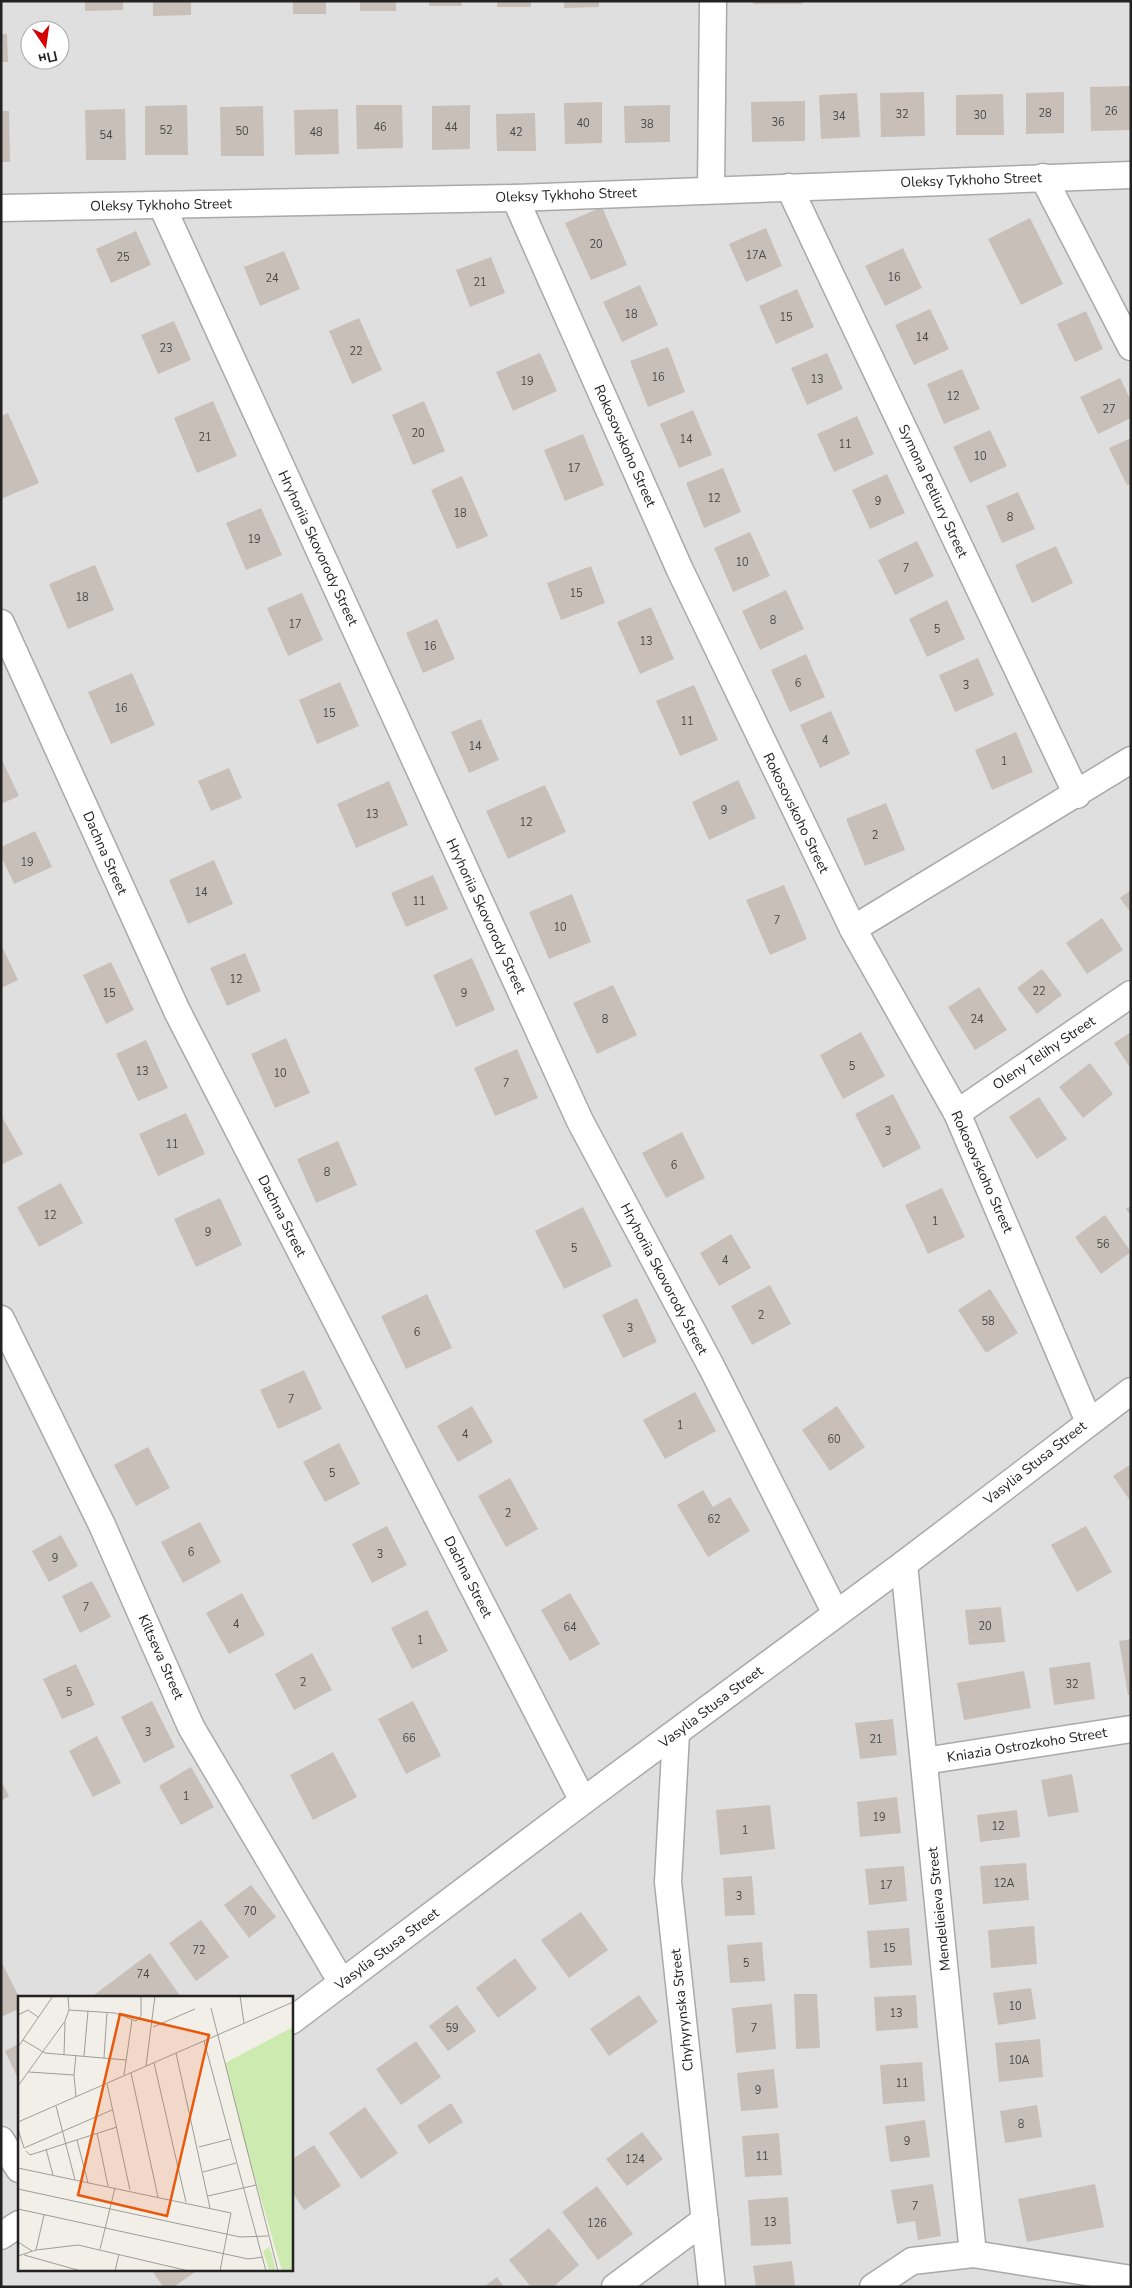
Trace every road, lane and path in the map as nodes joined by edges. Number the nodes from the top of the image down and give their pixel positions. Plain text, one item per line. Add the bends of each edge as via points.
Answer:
1 (713, 1) edge
2 (1131, 175) edge
3 (1043, 177) junction
4 (789, 187) junction
5 (711, 190) junction
6 (515, 198) junction
7 (162, 206) junction
8 (1, 208) edge
9 (1131, 347) edge
10 (1, 623) edge
11 (1131, 760) edge
12 (1077, 795) junction
13 (852, 929) junction
14 (1131, 994) edge
15 (957, 1113) junction
16 (1, 1319) edge
17 (1131, 1391) edge
18 (1089, 1422) junction
19 (904, 1564) junction
20 (836, 1614) junction
21 (1131, 1729) edge
22 (676, 1733) junction
23 (924, 1761) junction
24 (583, 1800) junction
25 (342, 1983) junction
26 (292, 2020) edge
27 (1, 2140) edge
28 (18, 2167) edge
29 (705, 2220) junction
30 (18, 2225) edge
31 (1, 2236) edge
32 (973, 2254) junction
33 (1131, 2279) edge
34 (615, 2287) edge
35 (712, 2287) edge
36 (873, 2287) edge

1 - 5 street
2 - 3 street, Oleksy Tykhoho Street
3 - 4 street, Oleksy Tykhoho Street
3 - 9 street
4 - 5 street, Oleksy Tykhoho Street
4 - 12 street, Symona Petliury Street
5 - 6 street, Oleksy Tykhoho Street
6 - 7 street, Oleksy Tykhoho Street
6 - 13 street, Rokosovskoho Street via 680,570
7 - 8 street, Oleksy Tykhoho Street
7 - 20 street, Hryhoriia Skovorody Street via 580,1121 711,1366
10 - 24 street, Dachna Street via 177,1011
11 - 12 street
12 - 13 street
13 - 15 street, Rokosovskoho Street
14 - 15 street, Oleny Telihy Street
15 - 18 street, Rokosovskoho Street
16 - 25 street, Kiltseva Street via 102,1525 192,1727
17 - 18 street, Vasylia Stusa Street
18 - 19 street, Vasylia Stusa Street
19 - 20 street, Vasylia Stusa Street
19 - 23 street, Mendelieieva Street
20 - 22 street, Vasylia Stusa Street
21 - 23 street, Kniazia Ostrozkoho Street
22 - 24 street, Vasylia Stusa Street
22 - 29 street, Chyhyrynska Street via 668,1882
23 - 32 street, Mendelieieva Street
24 - 25 street, Vasylia Stusa Street
25 - 26 street, Vasylia Stusa Street
27 - 28 street
29 - 34 street
29 - 35 street, Chyhyrynska Street
30 - 31 street
32 - 33 street
32 - 36 street via 912,2261

